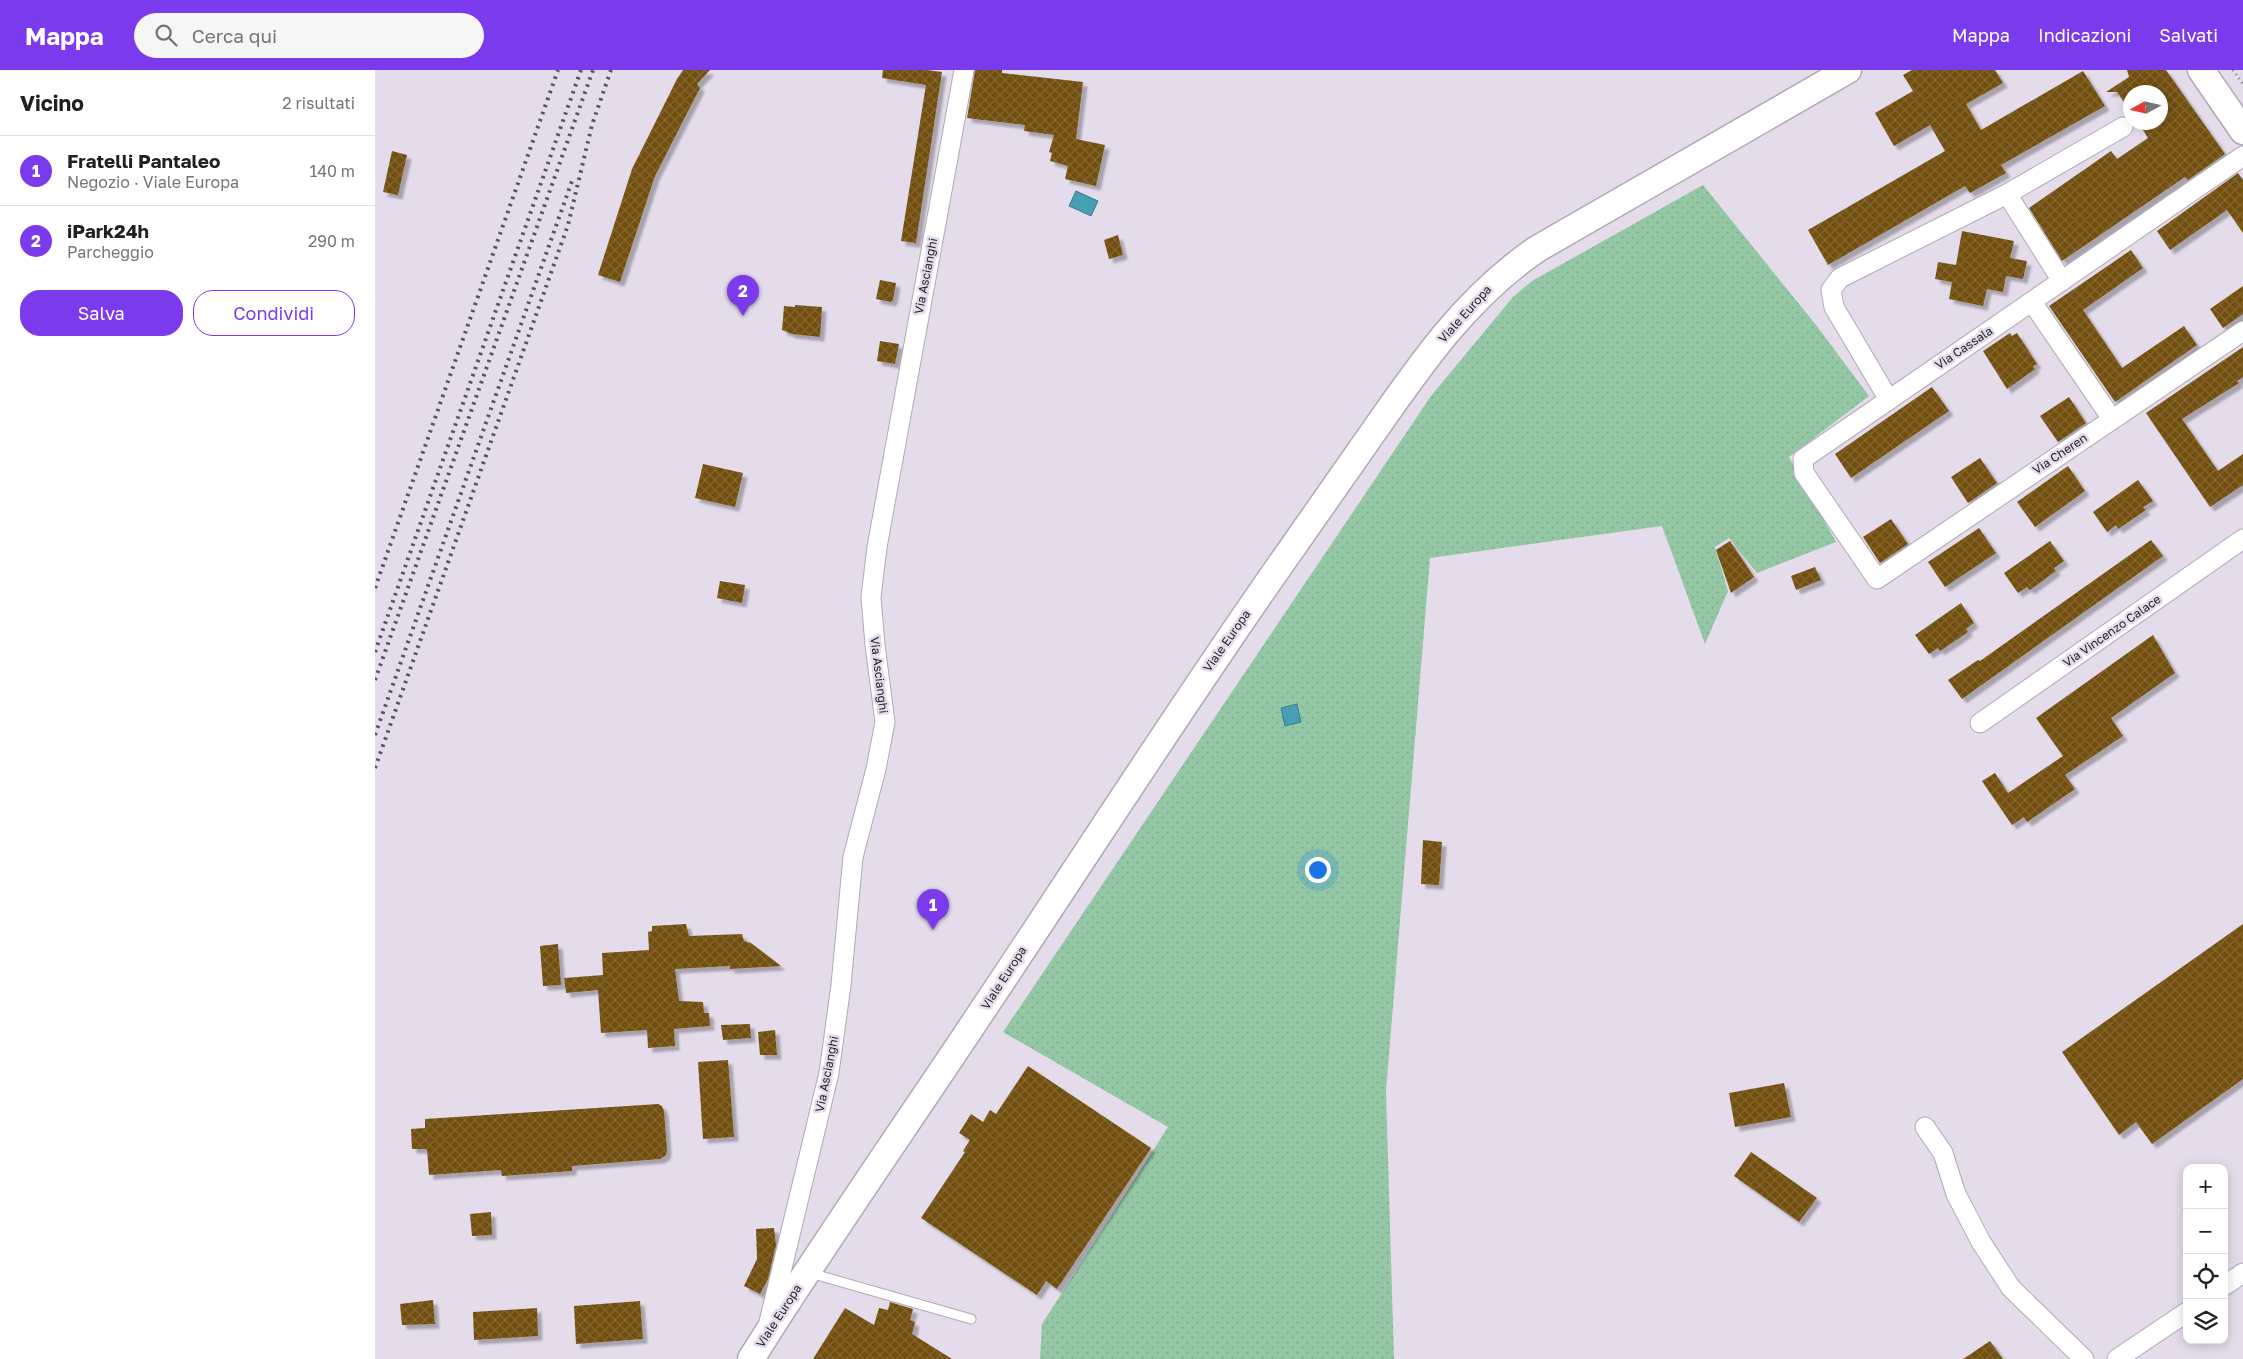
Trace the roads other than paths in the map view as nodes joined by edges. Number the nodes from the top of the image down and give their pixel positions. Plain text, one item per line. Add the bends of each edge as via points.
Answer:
1 (965, 70) edge
2 (1849, 70) edge
3 (2201, 70) edge
4 (2123, 127) dead end
5 (2243, 130) edge
6 (2243, 156) edge
7 (2007, 194) junction
8 (2062, 281) junction
9 (2032, 302) junction
10 (2243, 331) edge
11 (1889, 400) junction
12 (2111, 419) junction
13 (2243, 539) edge
14 (1877, 579) joint
15 (1980, 724) dead end
16 (1925, 1127) dead end
17 (807, 1273) junction
18 (2243, 1274) edge
19 (2228, 1283) edge
20 (2183, 1315) edge
21 (971, 1319) dead end
22 (765, 1337) junction
23 (751, 1359) edge
24 (2084, 1359) edge
25 (2117, 1359) edge

1 - 22 street, Via Ascianghi via 877,546 871,597 885,722 853,857 829,1073
2 - 17 main road, Viale Europa via 1537,249 1485,289 1461,314 1409,381 1210,665
3 - 5 main road
4 - 7 street
6 - 8 street, Via Cassala
7 - 8 street
7 - 11 street via 1841,278 1831,290 1834,307
8 - 9 street, Via Cassala
9 - 11 street, Via Cassala
9 - 12 street
10 - 12 street, Via Cheren
11 - 14 street, Via Cassala via 1803,458 1804,473
12 - 14 street, Via Cheren
13 - 15 street, Via Vincenzo Calace
16 - 24 street via 1943,1153 1957,1194 1981,1242 2011,1288
17 - 21 lane
17 - 22 main road, Viale Europa
18 - 19 street
20 - 25 street
22 - 23 main road, Viale Europa

